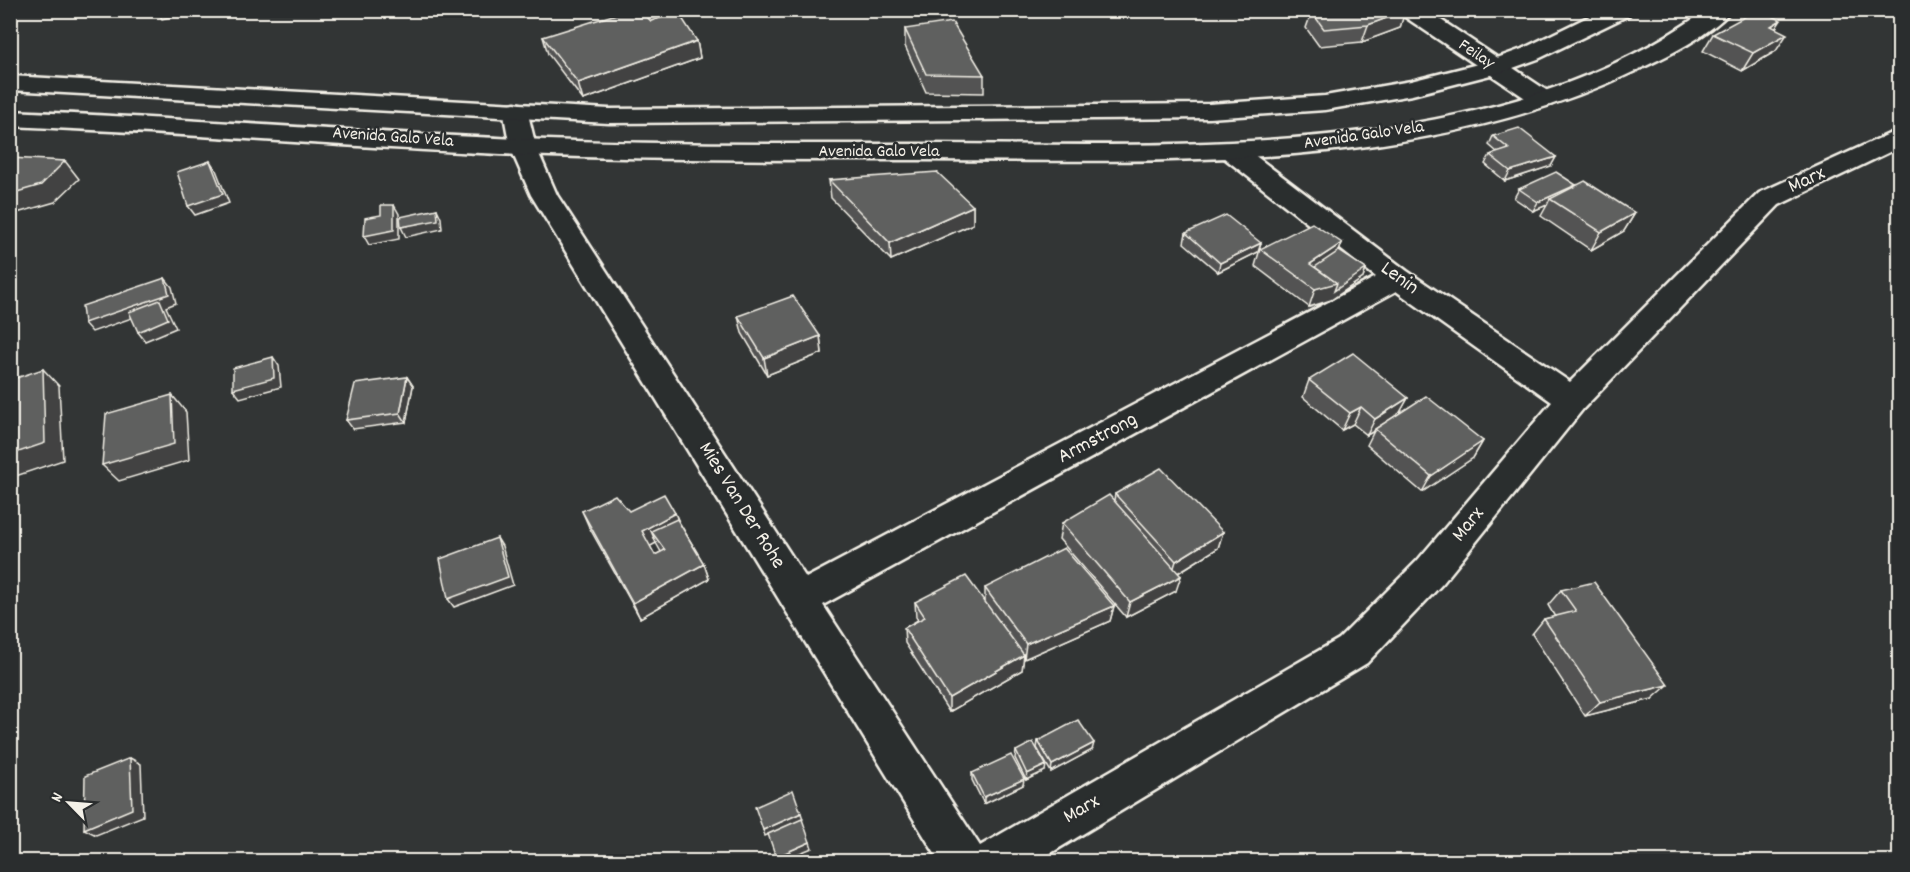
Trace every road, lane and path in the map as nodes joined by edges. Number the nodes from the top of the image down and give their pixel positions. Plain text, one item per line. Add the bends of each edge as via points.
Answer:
1 (1410, 10) edge
2 (1621, 10) edge
3 (1721, 10) edge
4 (1494, 67) junction
5 (10, 83) edge
6 (1543, 99) junction
7 (515, 110) junction
8 (10, 118) edge
9 (1899, 137) edge
10 (523, 147) junction
11 (1232, 151) junction
12 (1397, 278) junction
13 (1572, 400) junction
14 (800, 599) junction
15 (965, 861) edge
16 (994, 861) edge

1 - 4 main road, Feilay
2 - 4 main road, Avenida Galo Vela
3 - 6 main road, Avenida Galo Vela via 1673,44
4 - 6 main road, Feilay
4 - 7 main road, Avenida Galo Vela via 1412,88 1325,103 1209,111 609,116
5 - 7 main road, Avenida Galo Vela
6 - 11 main road, Avenida Galo Vela via 1414,130
7 - 10 main road, Mies Van Der Rohe
8 - 10 main road, Avenida Galo Vela
9 - 13 main road, Marx via 1768,199
10 - 11 main road, Avenida Galo Vela via 751,152
10 - 14 main road, Mies Van Der Rohe via 544,195
11 - 12 main road, Lenin
12 - 13 main road, Lenin
12 - 14 main road, Armstrong
13 - 16 main road, Marx via 1430,572 1353,651
14 - 15 main road, Mies Van Der Rohe

